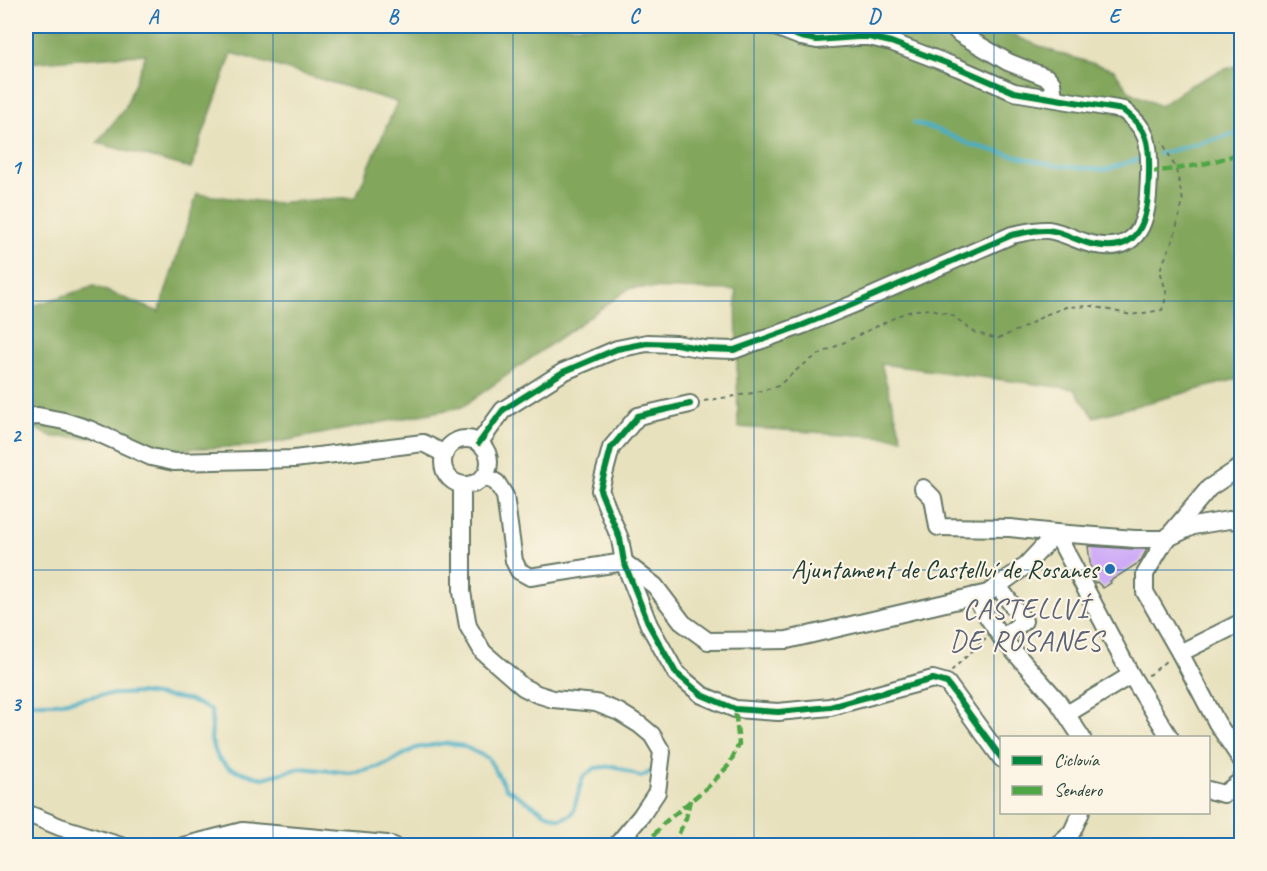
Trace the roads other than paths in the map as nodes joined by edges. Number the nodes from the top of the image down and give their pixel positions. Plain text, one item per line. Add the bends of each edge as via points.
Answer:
1 (773, 26) edge
2 (952, 26) edge
3 (1054, 98) junction
4 (690, 404) road end
5 (26, 417) edge
6 (479, 443) junction
7 (445, 454) junction
8 (1242, 466) edge
9 (485, 476) junction
10 (462, 485) junction
11 (923, 488) dead end
12 (1242, 521) edge
13 (1056, 533) junction
14 (1166, 539) junction
15 (624, 562) junction
16 (998, 586) junction
17 (974, 596) junction
18 (1242, 622) edge
19 (999, 633) junction
20 (1180, 653) junction
21 (1131, 675) junction
22 (1067, 714) junction
23 (1081, 736) edge
24 (1169, 736) edge
25 (1000, 756) edge
26 (1242, 761) edge
27 (1242, 780) edge
28 (1210, 790) edge
29 (26, 813) edge
30 (1081, 814) edge
31 (1057, 845) edge
32 (121, 846) edge
33 (183, 846) edge
34 (394, 846) edge
35 (616, 846) edge

1 - 3 street via 817,40 869,37 891,42 1014,92
2 - 3 street via 1008,62 1048,78
3 - 6 street via 1123,110 1144,130 1149,172 1144,223 1127,242 1096,245 1048,230 1032,231 734,350 647,343 617,349 563,372 503,410
4 - 15 street via 638,416 611,448 600,490 620,539
5 - 7 street via 64,421 151,457 174,462 294,459 423,443
6 - 7 street via 459,440
6 - 9 street via 489,458
7 - 10 street via 446,474
8 - 14 street via 1209,489
9 - 10 street via 475,484
9 - 15 street via 497,483 506,496 514,561 519,571 530,577
10 - 35 street via 462,592 468,626 483,652 523,687 537,694 596,703 619,712 652,735 662,752 657,792
11 - 13 street via 933,498 938,528 1010,528
12 - 14 street via 1229,519 1193,526
13 - 14 street
13 - 16 street via 1024,567
13 - 21 street
14 - 20 street via 1145,574 1145,592
15 - 17 street via 655,586 683,623 708,641 788,640
15 - 25 street via 649,625 676,673 702,695 735,709 778,712 830,707 933,679 947,683
16 - 17 street
16 - 19 street via 1024,621
17 - 19 street
18 - 20 street
19 - 22 street
20 - 26 street
21 - 22 street
21 - 24 street
22 - 23 street
27 - 28 street via 1224,794
29 - 32 street
30 - 31 street via 1072,832
33 - 34 street via 242,831

